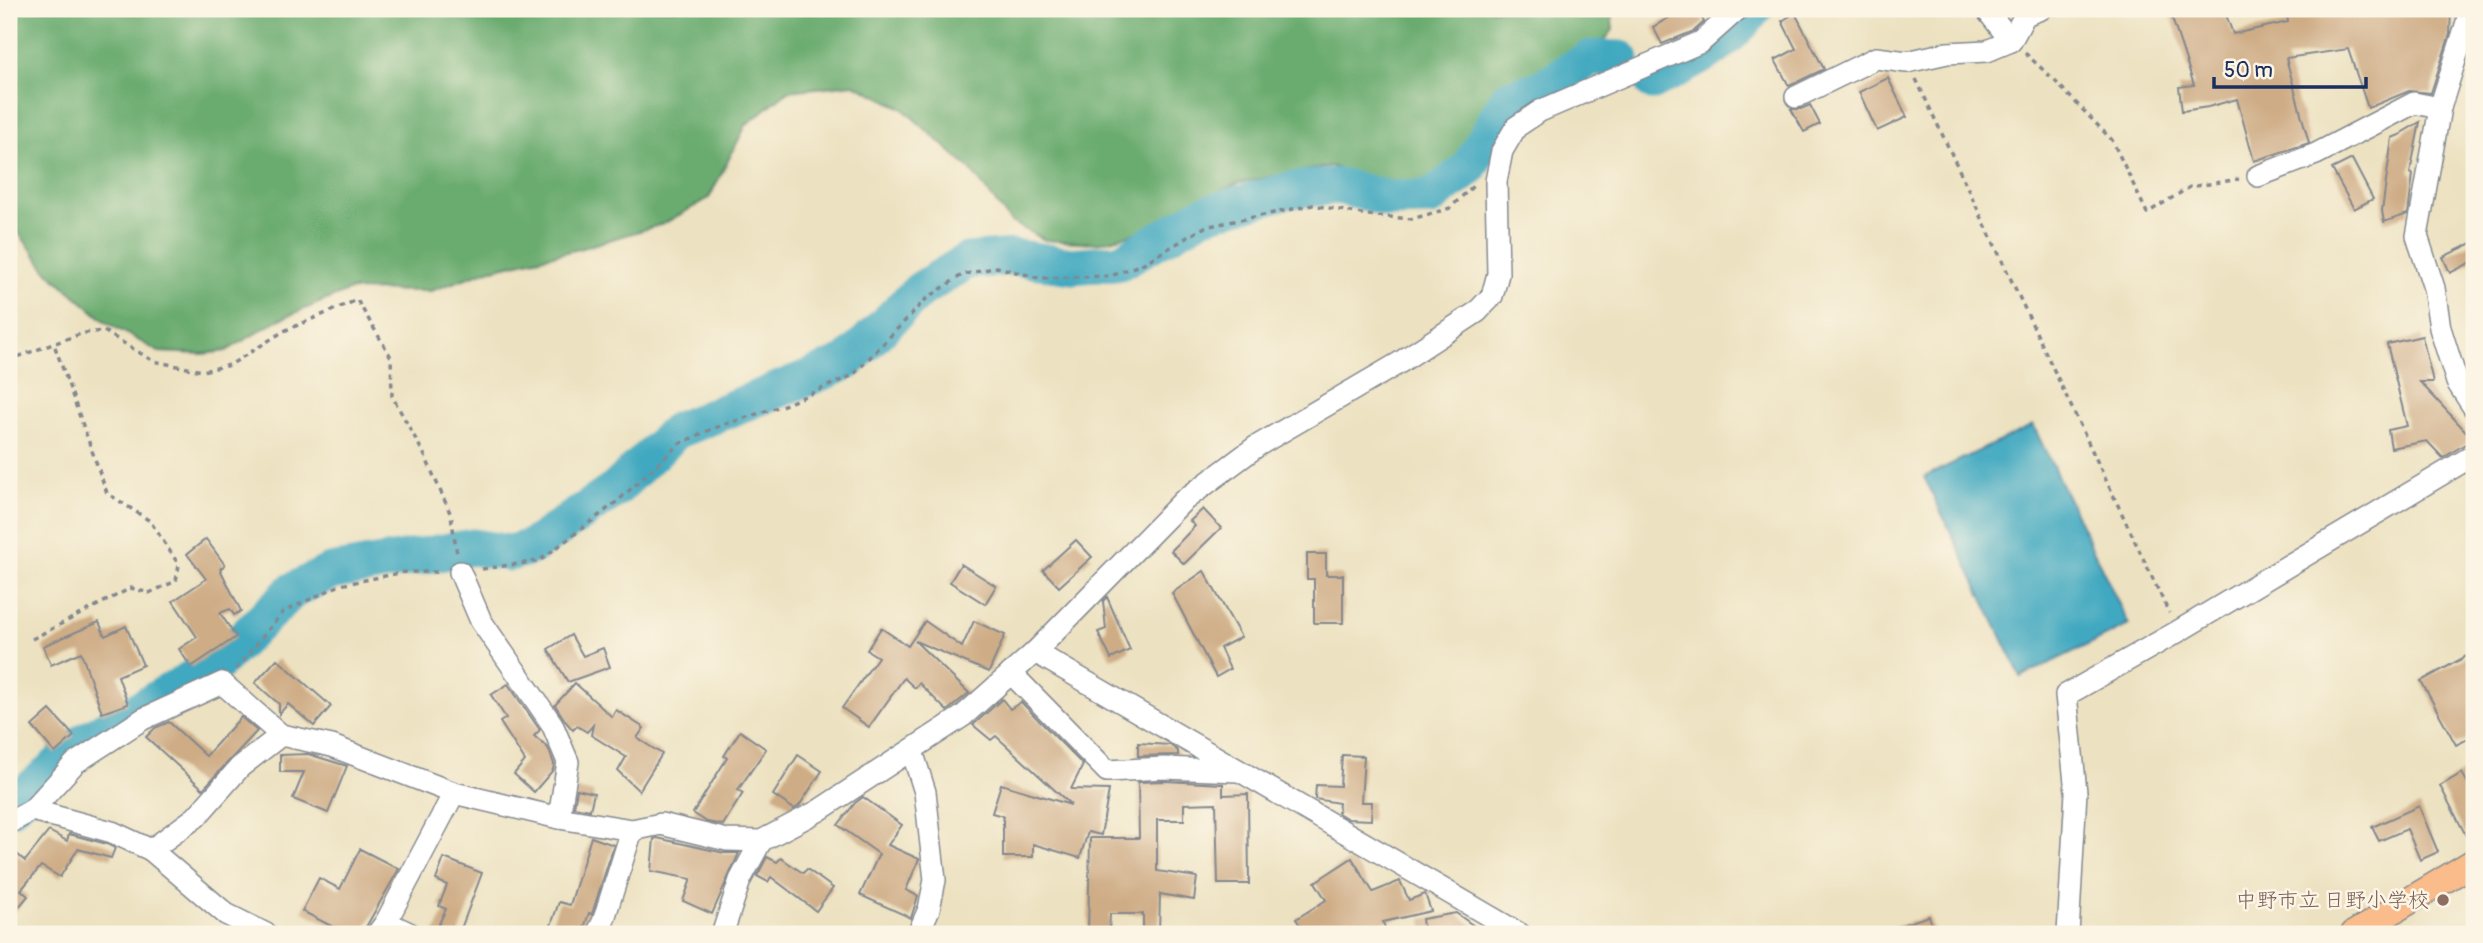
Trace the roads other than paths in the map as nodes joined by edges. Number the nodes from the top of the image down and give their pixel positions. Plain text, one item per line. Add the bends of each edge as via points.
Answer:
1 (1738, 9) edge
2 (1986, 9) edge
3 (2041, 9) edge
4 (2466, 9) edge
5 (2011, 41) junction
6 (1796, 97) dead end
7 (2440, 108) junction
8 (2259, 176) road end
9 (2474, 408) edge
10 (2474, 455) edge
11 (460, 572) road end
12 (1035, 652) junction
13 (1011, 673) junction
14 (281, 735) junction
15 (912, 751) junction
16 (1240, 771) junction
17 (454, 793) junction
18 (32, 810) junction
19 (559, 818) junction
20 (9, 823) edge
21 (632, 830) junction
22 (761, 841) junction
23 (151, 850) junction
24 (2474, 862) edge
25 (381, 928) edge
26 (266, 934) edge
27 (411, 934) edge
28 (597, 934) edge
29 (726, 934) edge
30 (918, 934) edge
31 (1520, 934) edge
32 (2068, 934) edge
33 (2354, 934) edge

1 - 12 street via 1701,42 1540,111 1516,127 1502,151 1496,181 1498,274 1492,296 1477,312 1256,446 1182,501
2 - 5 street
3 - 5 street via 2025,15
4 - 7 street via 2468,19
5 - 6 street via 1987,51 1907,62 1876,58
7 - 8 street via 2414,103 2315,154
7 - 9 street via 2417,236 2457,382
10 - 32 street via 2066,695 2076,792
11 - 19 street via 481,621 552,724 568,762
12 - 13 street
12 - 16 street
13 - 15 street via 963,716
13 - 16 street via 1107,771
14 - 17 street via 332,746
14 - 18 street via 222,682 143,719 75,763
14 - 23 street via 240,767 196,817
15 - 22 street
15 - 30 street via 925,792 935,880
16 - 31 street
17 - 19 street
17 - 25 street
18 - 20 street
18 - 23 street via 112,832
19 - 21 street
21 - 22 street via 661,824 727,840
21 - 28 street
22 - 29 street via 740,880
23 - 26 street via 226,914
24 - 33 main road
25 - 27 street

